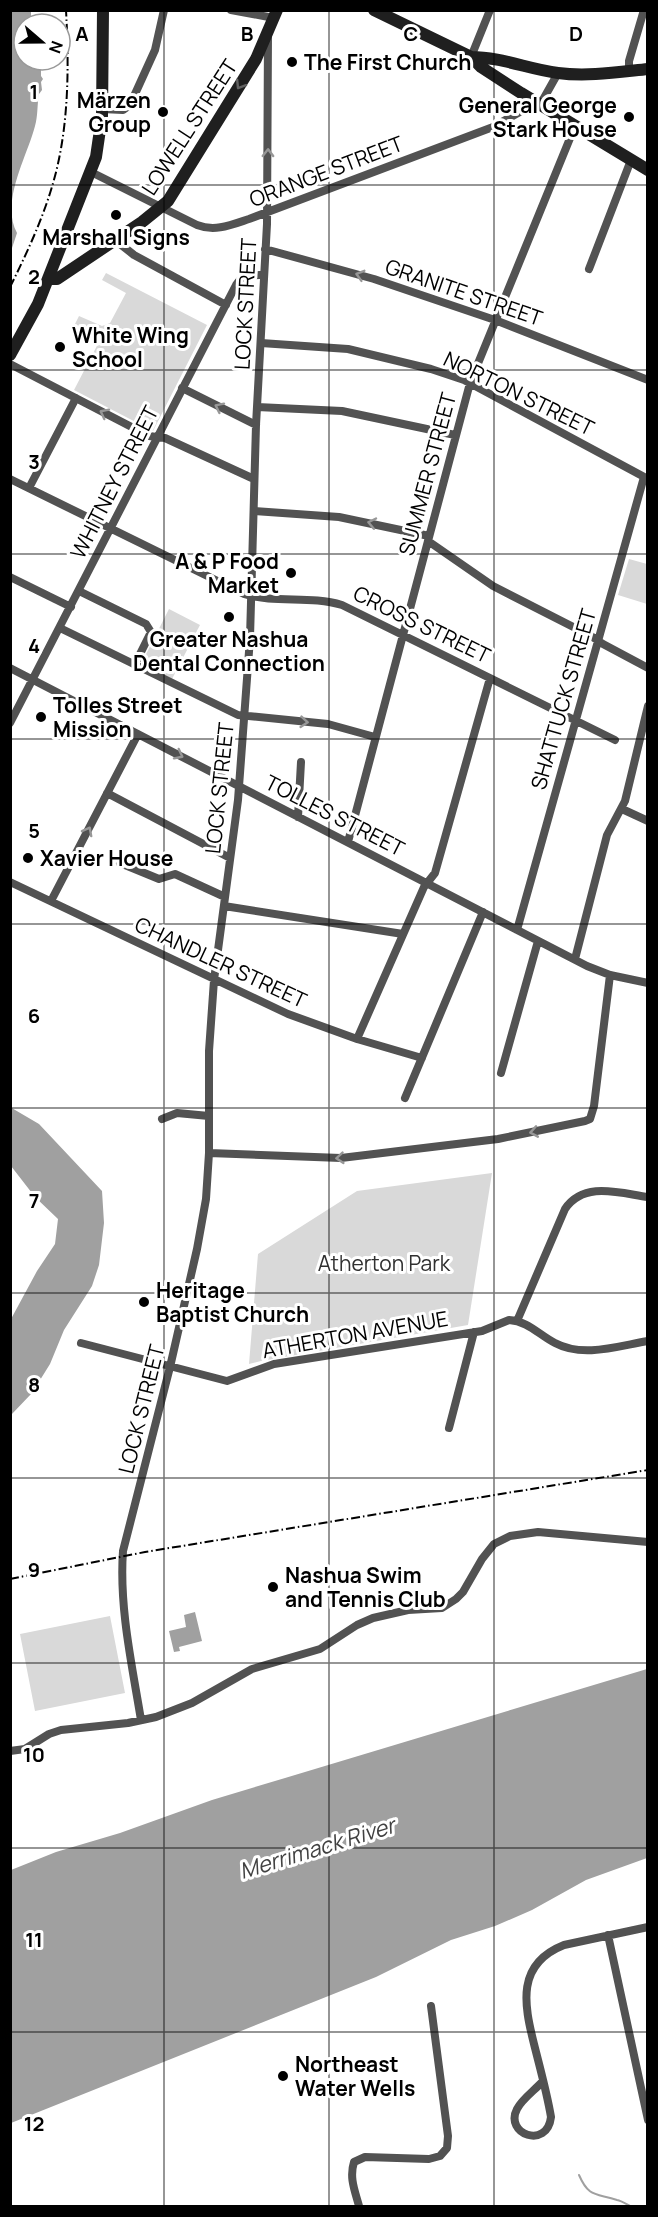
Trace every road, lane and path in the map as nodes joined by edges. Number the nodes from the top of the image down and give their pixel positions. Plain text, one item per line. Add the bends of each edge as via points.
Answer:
1 (103, 10) edge
2 (164, 10) edge
3 (231, 10) edge
4 (374, 10) edge
5 (490, 10) edge
6 (644, 10) edge
7 (276, 14) edge
8 (268, 34) junction
9 (471, 57) junction
10 (648, 69) edge
11 (628, 71) junction
12 (558, 73) junction
13 (540, 105) junction
14 (102, 109) junction
15 (575, 126) junction
16 (631, 159) junction
17 (648, 170) edge
18 (91, 172) junction
19 (162, 207) junction
20 (267, 212) junction
21 (115, 240) junction
22 (266, 249) junction
23 (589, 269) dead end
24 (264, 275) junction
25 (48, 279) junction
26 (226, 305) junction
27 (495, 320) junction
28 (261, 343) junction
29 (12, 350) edge
30 (10, 364) edge
31 (648, 380) edge
32 (470, 383) junction
33 (182, 388) junction
34 (76, 398) junction
35 (257, 406) junction
36 (256, 425) junction
37 (455, 435) junction
38 (157, 437) junction
39 (646, 478) edge
40 (10, 479) edge
41 (254, 479) junction
42 (29, 488) junction
43 (254, 511) junction
44 (110, 529) junction
45 (429, 538) junction
46 (10, 577) edge
47 (79, 591) junction
48 (252, 596) junction
49 (71, 607) junction
50 (60, 628) junction
51 (404, 635) junction
52 (598, 640) junction
53 (135, 664) junction
54 (10, 668) edge
55 (648, 668) edge
56 (490, 678) junction
57 (34, 680) junction
58 (648, 706) edge
59 (245, 717) junction
60 (576, 720) junction
61 (10, 723) edge
62 (138, 734) junction
63 (375, 737) junction
64 (615, 740) dead end
65 (301, 762) dead end
66 (240, 786) junction
67 (107, 793) junction
68 (622, 809) junction
69 (298, 817) junction
70 (648, 820) edge
71 (348, 842) junction
72 (230, 858) junction
73 (120, 863) dead end
74 (10, 882) edge
75 (428, 883) junction
76 (51, 901) junction
77 (225, 901) junction
78 (483, 912) junction
79 (517, 930) junction
80 (403, 934) junction
81 (538, 941) junction
82 (575, 959) junction
83 (609, 975) junction
84 (214, 980) junction
85 (648, 983) edge
86 (357, 1039) junction
87 (423, 1058) junction
88 (501, 1073) dead end
89 (405, 1098) dead end
90 (210, 1116) junction
91 (162, 1119) dead end
92 (209, 1153) junction
93 (648, 1197) edge
94 (517, 1321) junction
95 (474, 1332) junction
96 (648, 1341) edge
97 (81, 1343) dead end
98 (170, 1367) junction
99 (449, 1428) dead end
100 (648, 1542) edge
101 (141, 1720) junction
102 (10, 1751) edge
103 (648, 1927) edge
104 (608, 1935) junction
105 (430, 2006) dead end
106 (543, 2081) junction
107 (648, 2120) edge
108 (359, 2206) edge

1 - 14 street
2 - 14 street via 152,59 130,105 123,110
3 - 7 street
4 - 9 street
5 - 9 street
6 - 11 street
7 - 8 street, LOWELL STREET
8 -> 19 street, LOWELL STREET
20 -> 8 street, LOCK STREET
9 - 12 street via 492,57
9 - 13 street
10 - 11 street
11 - 12 street
12 - 13 street
13 - 15 street
13 - 20 street, ORANGE STREET via 493,127
14 - 18 street via 100,142
15 - 16 street
15 - 27 street, SUMMER STREET
16 - 17 street
16 - 23 street
18 - 19 street, ORANGE STREET
18 - 25 street
19 - 20 street, ORANGE STREET via 213,229
19 - 21 street, LOWELL STREET
20 - 22 street, LOCK STREET
21 - 25 street, LOWELL STREET via 56,279
21 - 26 street via 134,255
22 - 24 street, LOCK STREET
27 -> 22 street, GRANITE STREET via 374,279
24 - 26 street, WHITNEY STREET via 242,278
24 - 28 street, LOCK STREET
25 - 29 street
26 - 33 street, WHITNEY STREET
27 - 31 street, GRANITE STREET
27 - 32 street, SUMMER STREET
28 - 32 street, NORTON STREET via 348,349 419,365
28 - 35 street, LOCK STREET
30 - 34 street
32 - 37 street, SUMMER STREET
32 - 39 street, NORTON STREET
36 -> 33 street
33 - 38 street, WHITNEY STREET
38 -> 34 street
34 - 42 street
35 - 36 street, LOCK STREET
35 - 37 street via 342,411
36 - 41 street, LOCK STREET
37 - 45 street, SUMMER STREET
38 - 41 street
38 - 44 street, WHITNEY STREET
39 - 52 street, SHATTUCK STREET
40 - 42 street, CROSS STREET
41 - 43 street, LOCK STREET
42 - 44 street, CROSS STREET
45 -> 43 street via 339,517
43 - 48 street, LOCK STREET
44 - 47 street, WHITNEY STREET
44 - 48 street, CROSS STREET
45 - 51 street, SUMMER STREET
45 - 52 street via 493,586
46 - 49 street
47 - 49 street, WHITNEY STREET
47 - 53 street via 146,624 151,632
48 - 51 street, CROSS STREET via 333,602
48 - 59 street, LOCK STREET
49 - 50 street, WHITNEY STREET
50 - 53 street
50 - 57 street, WHITNEY STREET
51 - 56 street, CROSS STREET
51 - 63 street, SUMMER STREET
52 - 55 street
52 - 60 street, SHATTUCK STREET
53 - 59 street
54 - 57 street, TOLLES STREET
56 - 60 street, CROSS STREET
56 - 75 street via 435,873
57 - 61 street, WHITNEY STREET
57 - 62 street, TOLLES STREET
58 - 68 street
59 -> 63 street via 328,724
59 - 66 street, LOCK STREET
60 - 64 street, CROSS STREET
60 - 79 street, SHATTUCK STREET
62 -> 66 street, TOLLES STREET
62 - 67 street
63 - 71 street, SUMMER STREET
65 - 69 street
66 - 69 street, TOLLES STREET
66 - 72 street, LOCK STREET
67 - 72 street
76 -> 67 street
68 - 70 street
68 - 82 street via 607,835
69 - 71 street, TOLLES STREET
71 - 75 street, TOLLES STREET
72 - 77 street, LOCK STREET
73 - 77 street via 159,879 175,874
74 - 76 street, CHANDLER STREET
75 - 78 street, TOLLES STREET
75 - 80 street
76 - 84 street, CHANDLER STREET
77 - 80 street
77 - 84 street, LOCK STREET
78 - 79 street, TOLLES STREET
78 - 87 street
79 - 81 street, TOLLES STREET
80 - 86 street
81 - 82 street, TOLLES STREET
81 - 88 street
82 - 83 street, TOLLES STREET
83 - 85 street, TOLLES STREET
83 -> 92 street via 590,1119 498,1138 341,1158
84 - 86 street, CHANDLER STREET
84 - 90 street, LOCK STREET
86 - 87 street, CHANDLER STREET
87 - 89 street
90 - 91 street via 177,1113
90 - 92 street, LOCK STREET
92 - 98 street, LOCK STREET via 197,1249
93 - 94 street via 596,1191 573,1198
94 - 95 street, ATHERTON AVENUE via 504,1321
94 - 96 street via 558,1345 578,1351
95 - 98 street, ATHERTON AVENUE via 274,1364 230,1381
95 - 99 street
97 - 98 street, ATHERTON AVENUE
98 - 101 street, LOCK STREET via 123,1551 124,1607
100 - 101 street via 538,1532 501,1539 488,1550 463,1592 449,1605 365,1621 320,1648 252,1669 192,1703
101 - 102 street via 61,1730 25,1749
103 - 104 street
104 - 106 street via 553,1950 530,1976 525,1999
104 - 107 street
105 - 108 street via 447,2148 440,2156 429,2159 365,2157 354,2162 352,2182
106 - 106 street via 516,2110 515,2122 527,2135 544,2132 550,2123

